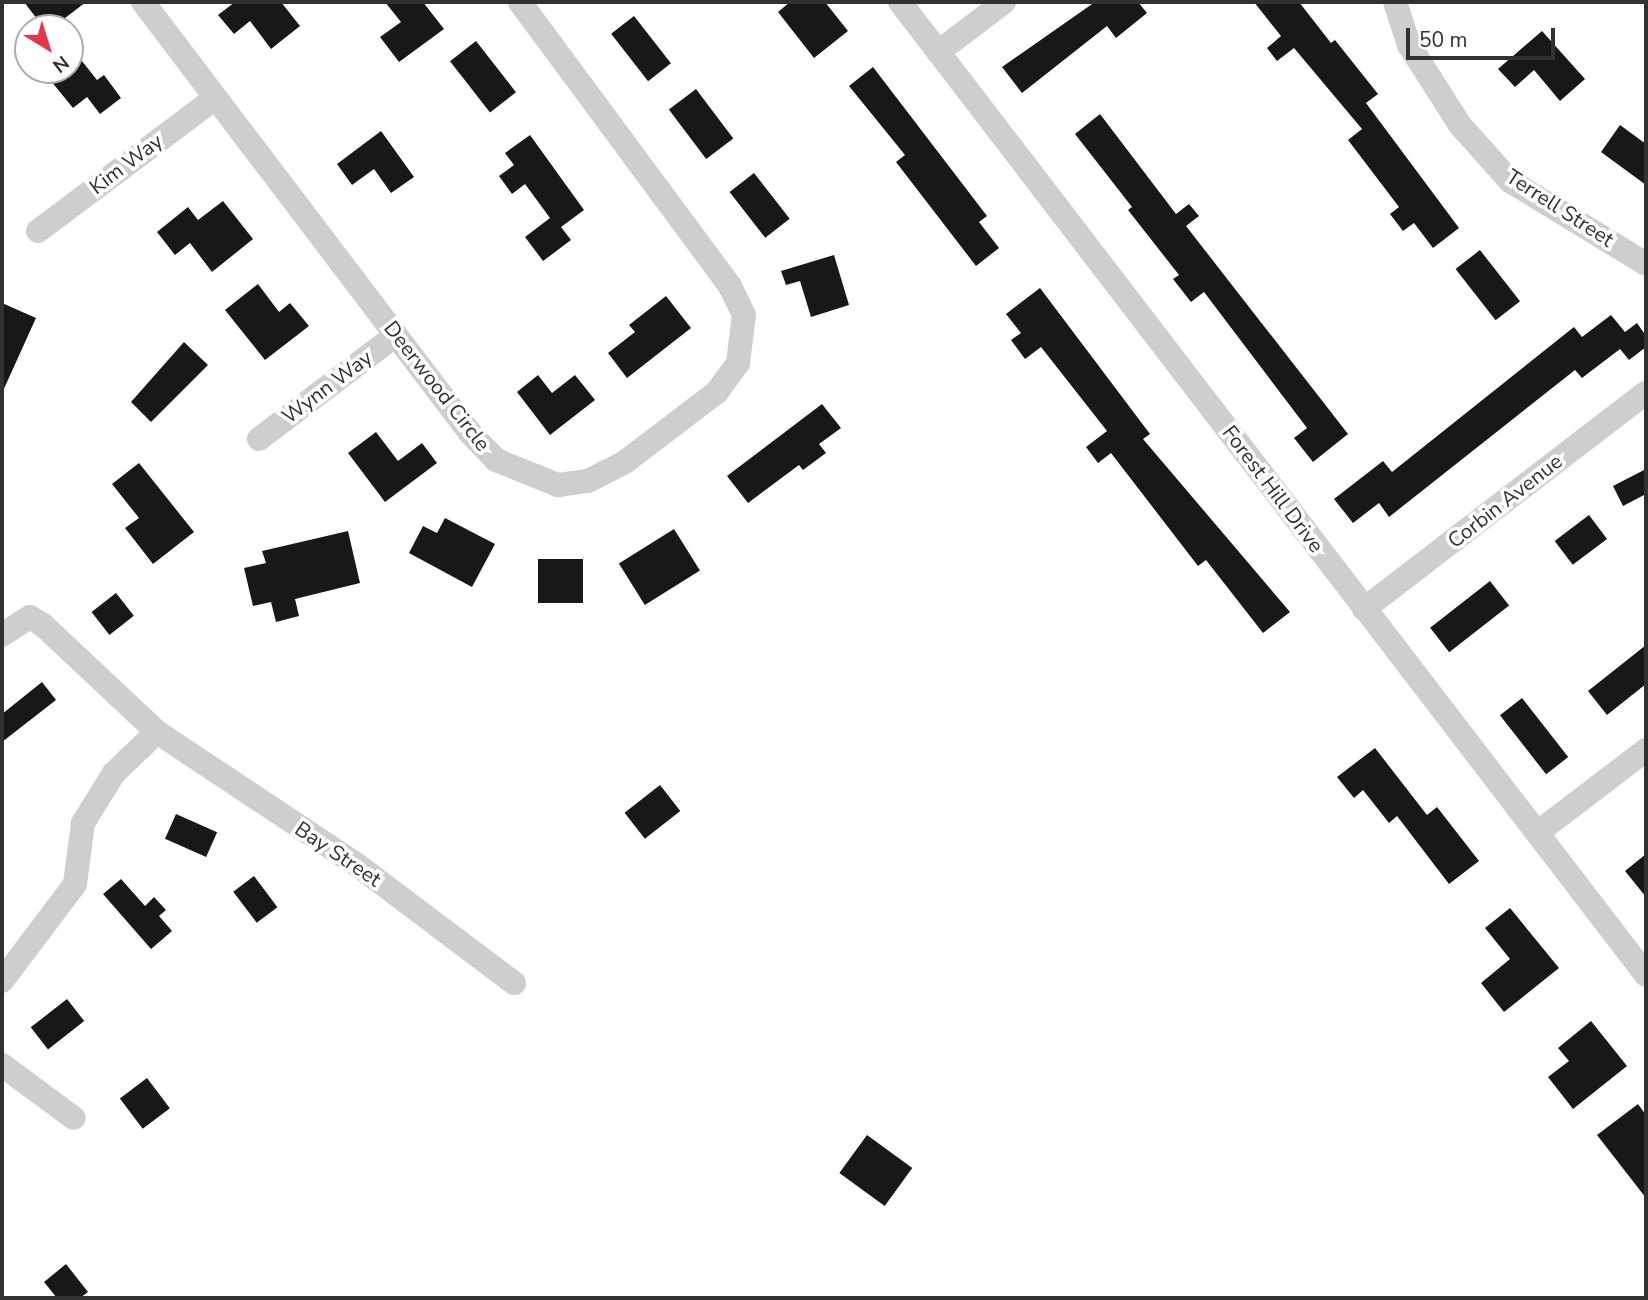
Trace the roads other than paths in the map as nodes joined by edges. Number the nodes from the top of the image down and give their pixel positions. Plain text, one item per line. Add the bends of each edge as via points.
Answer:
1 (143, 2) edge
2 (520, 2) edge
3 (900, 2) edge
4 (1004, 2) edge
5 (1395, 2) edge
6 (938, 52) junction
7 (215, 98) junction
8 (38, 231) dead end
9 (1646, 264) edge
10 (396, 335) junction
11 (1646, 393) edge
12 (259, 439) dead end
13 (1364, 609) junction
14 (2, 635) edge
15 (157, 732) junction
16 (1646, 750) edge
17 (1537, 833) junction
18 (1646, 975) edge
19 (2, 981) edge
20 (514, 983) dead end
21 (2, 1065) edge
22 (74, 1118) dead end

1 - 7 street, Deerwood Circle
2 - 10 street, Deerwood Circle via 730,286 744,315 738,363 718,392 667,434 588,481 558,485 496,460
3 - 6 street, Forest Hill Drive
4 - 6 street
5 - 9 street, Terrell Street via 1409,45 1453,114 1510,181
6 - 13 street, Forest Hill Drive
7 - 8 street, Kim Way
7 - 10 street, Deerwood Circle
10 - 12 street, Wynn Way
11 - 13 street, Corbin Avenue
13 - 17 street, Forest Hill Drive
14 - 15 street, Bay Street via 30,617 43,625
15 - 19 street via 114,773 89,813 75,884
15 - 20 street, Bay Street via 356,864
16 - 17 street
17 - 18 street, Forest Hill Drive
21 - 22 street

